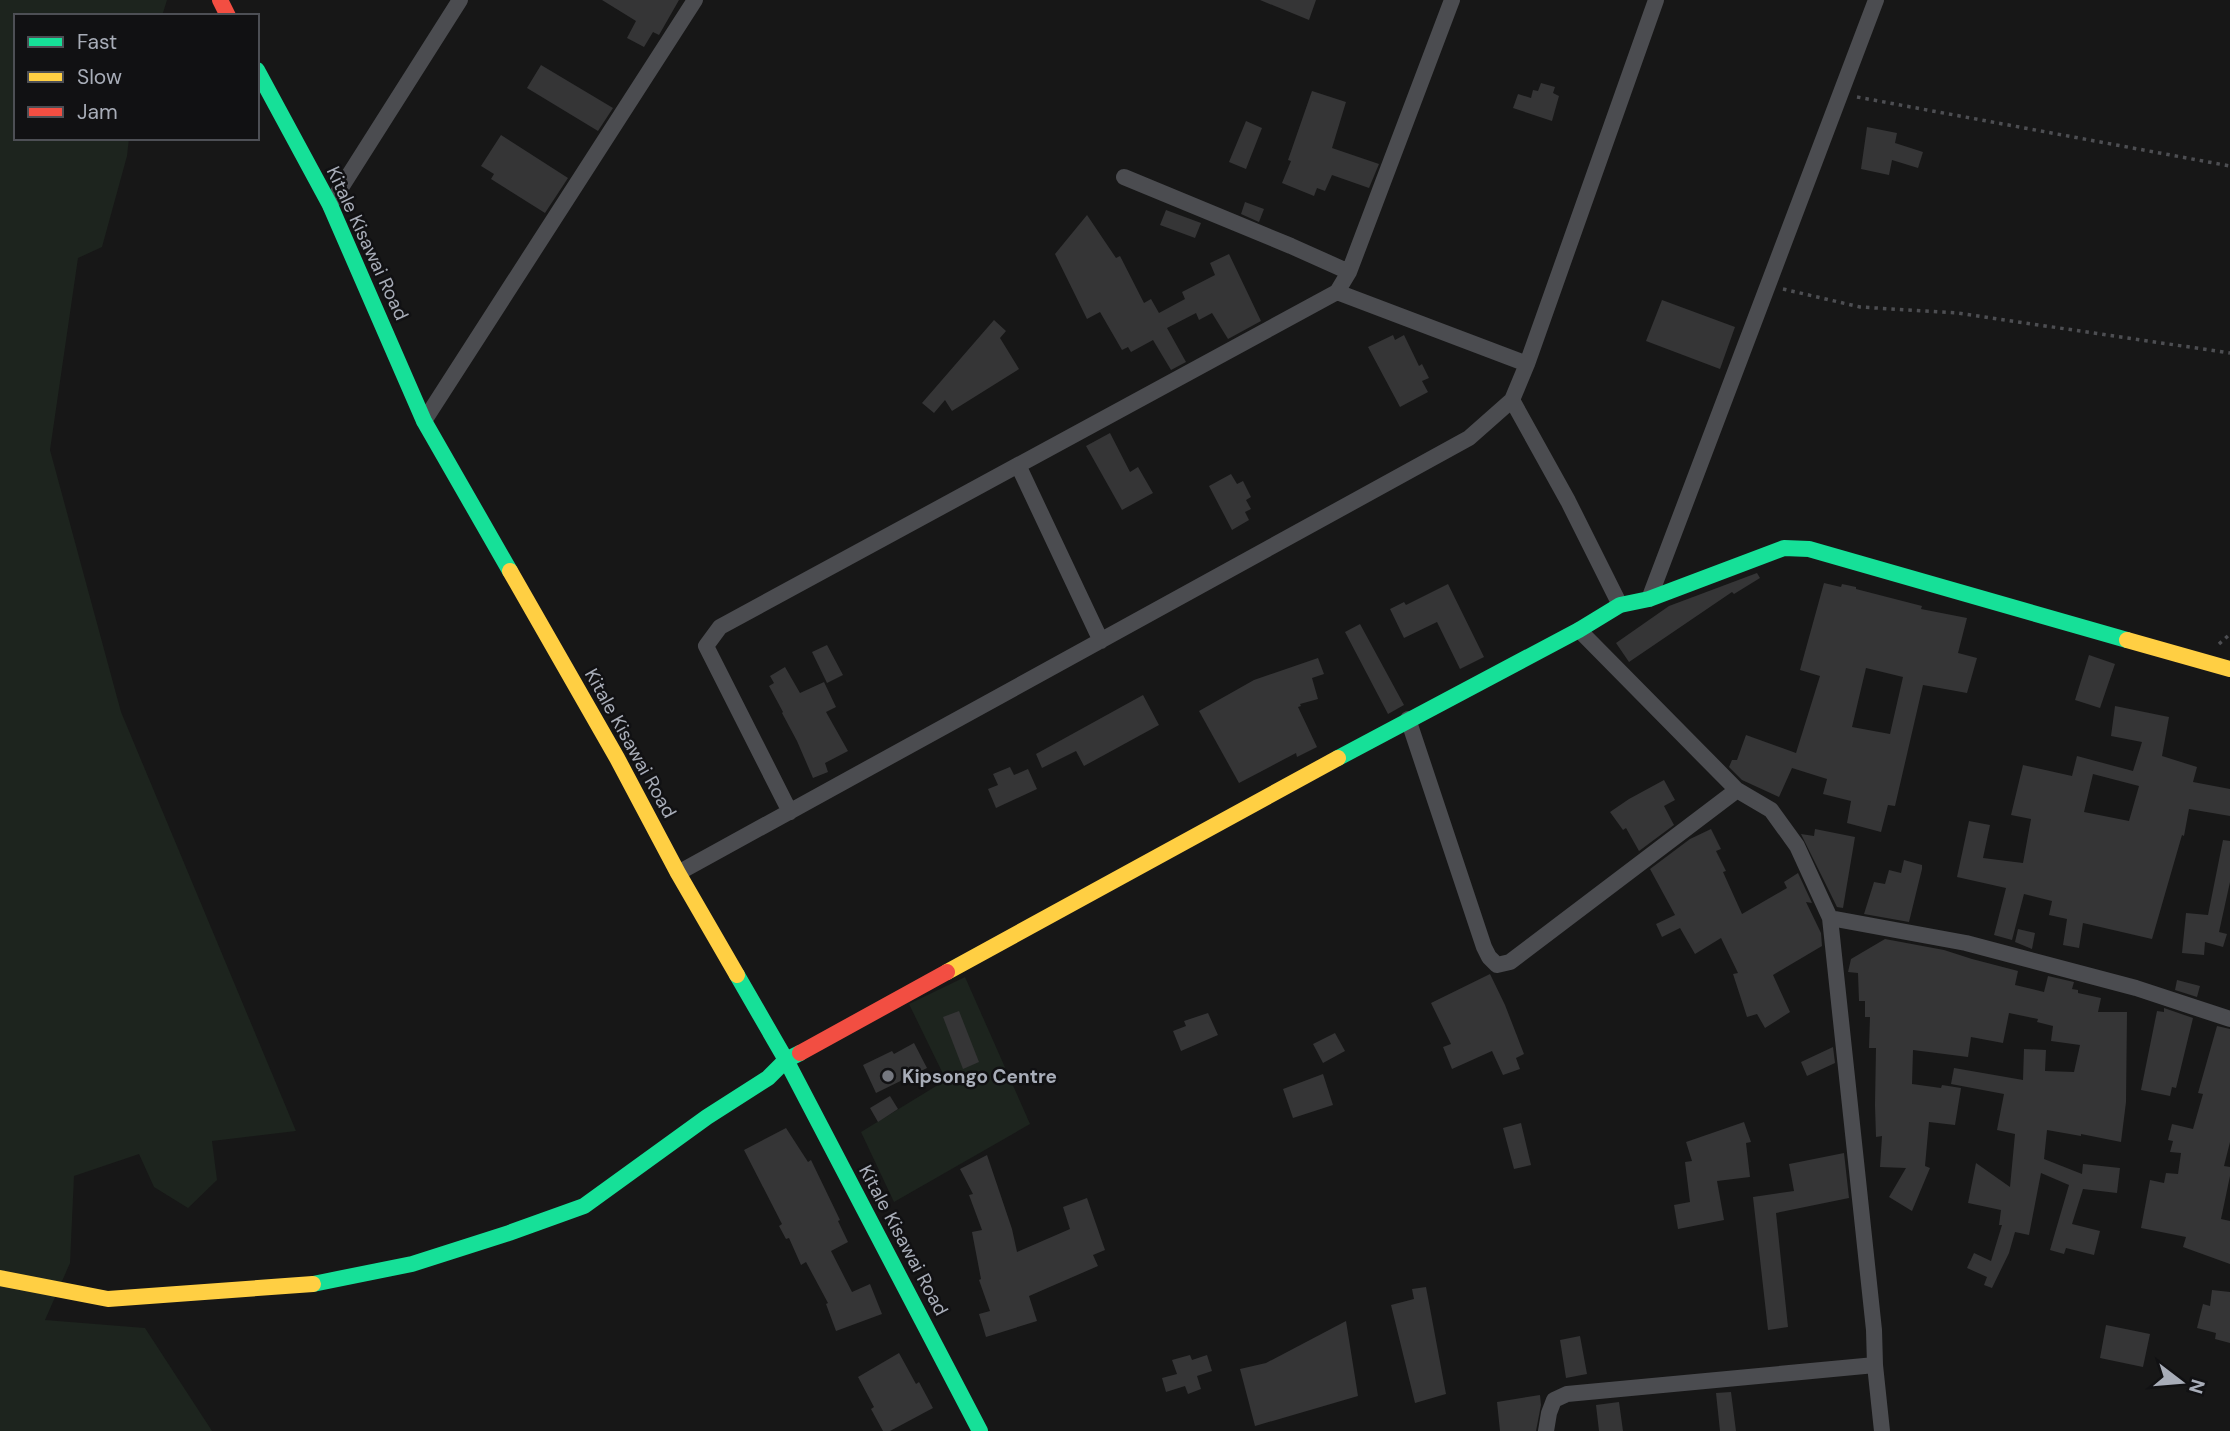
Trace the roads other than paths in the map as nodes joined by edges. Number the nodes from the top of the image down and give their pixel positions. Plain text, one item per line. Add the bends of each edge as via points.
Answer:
1 (460, 0) edge
2 (695, 0) edge
3 (1452, 0) edge
4 (1656, 0) edge
5 (1876, 0) edge
6 (259, 73) edge
7 (1124, 177) dead end
8 (330, 205) junction
9 (1349, 272) junction
10 (1337, 292) junction
11 (1527, 364) junction
12 (1512, 400) junction
13 (424, 421) junction
14 (1018, 466) junction
15 (1648, 599) junction
16 (1620, 605) junction
17 (1579, 630) junction
18 (1101, 641) junction
19 (2230, 669) edge
20 (1408, 719) junction
21 (1737, 790) junction
22 (790, 811) junction
23 (678, 873) junction
24 (1830, 918) junction
25 (2230, 1019) edge
26 (786, 1060) junction
27 (0, 1278) edge
28 (1875, 1365) junction
29 (980, 1431) edge
30 (1546, 1431) edge
31 (1882, 1431) edge

1 - 8 street
2 - 13 street
3 - 9 street
4 - 11 street
5 - 15 street
6 - 8 street, Kitale Kisawai Road
7 - 9 street
8 - 13 street, Kitale Kisawai Road
9 - 10 street
10 - 11 street
10 - 14 street
11 - 12 street
12 - 16 street
12 - 18 street via 1469,438
13 - 23 street, Kitale Kisawai Road
14 - 18 street
14 - 22 street via 720,627 706,646
15 - 16 street
15 - 19 street via 1797,547
16 - 17 street
17 - 20 street
17 - 21 street
18 - 22 street
20 - 21 street via 1484,947 1497,964 1510,962
20 - 26 street
21 - 24 street via 1771,810 1797,846
22 - 23 street
23 - 26 street, Kitale Kisawai Road
24 - 25 street via 1979,947 2136,988
24 - 28 street
26 - 27 street via 768,1078 584,1206 412,1265 307,1284 108,1298
26 - 29 street, Kitale Kisawai Road
28 - 30 street via 1567,1394 1554,1400
28 - 31 street

